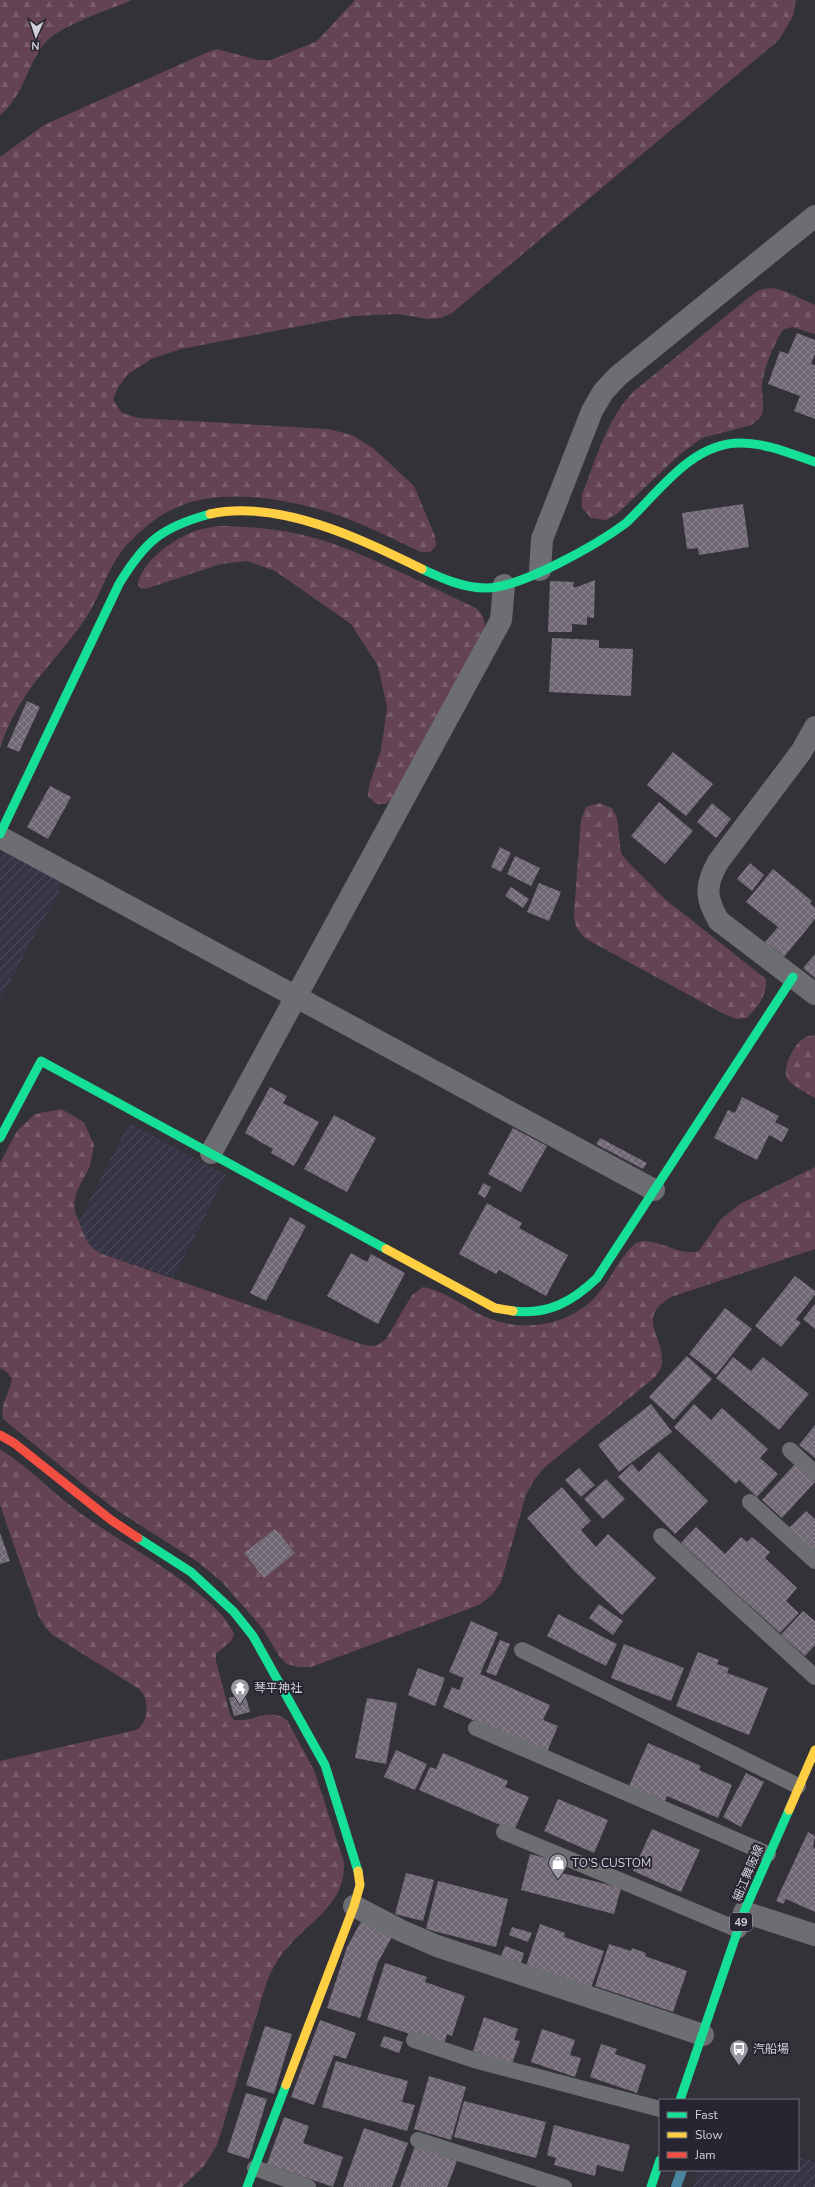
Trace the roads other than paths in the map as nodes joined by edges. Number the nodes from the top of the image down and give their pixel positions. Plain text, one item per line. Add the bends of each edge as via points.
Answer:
1 (815, 216) edge
2 (815, 462) edge
3 (540, 570) junction
4 (504, 585) junction
5 (815, 727) edge
6 (0, 834) edge
7 (0, 837) edge
8 (793, 977) junction
9 (815, 994) edge
10 (296, 997) junction
11 (0, 1138) edge
12 (211, 1153) junction
13 (654, 1190) junction
14 (0, 1434) edge
15 (790, 1450) dead end
16 (815, 1472) edge
17 (750, 1502) dead end
18 (661, 1536) dead end
19 (815, 1561) edge
20 (522, 1650) dead end
21 (815, 1677) edge
22 (476, 1728) dead end
23 (815, 1750) edge
24 (798, 1786) junction
25 (504, 1832) dead end
26 (768, 1854) junction
27 (354, 1906) junction
28 (742, 1921) junction
29 (815, 1935) edge
30 (702, 2035) junction
31 (414, 2040) dead end
32 (680, 2099) edge
33 (659, 2109) edge
34 (418, 2140) dead end
35 (659, 2163) edge
36 (255, 2168) junction
37 (247, 2187) edge
38 (308, 2187) edge
39 (564, 2187) edge
40 (651, 2187) edge

1 - 3 street via 618,376 603,392 592,412 542,539
2 - 3 street via 756,444 731,443 707,449 687,464 613,533
3 - 4 street
4 - 6 street via 488,588 466,586 339,531 294,518 247,512 216,512 185,519 152,540 136,557 119,584
4 - 10 street via 501,620
5 - 8 street via 801,752 718,862 710,875 708,891 711,907 719,921
7 - 10 street
8 - 9 street
8 - 13 street
10 - 12 street
10 - 13 street
11 - 12 street via 42,1061
12 - 13 street via 495,1308 517,1314 540,1313 562,1307 581,1295 596,1278
14 - 27 street via 111,1520 191,1572 234,1612 253,1636 325,1765 357,1864 360,1885
15 - 16 lane
17 - 19 lane
18 - 21 lane
20 - 24 lane
22 - 26 lane
23 - 24 street, 細江舞阪線 / 49
24 - 26 street, 細江舞阪線 / 49
25 - 28 lane
26 - 28 street, 細江舞阪線 / 49
27 - 30 street via 402,1932 431,1944
27 - 36 street
28 - 29 street
28 - 30 street, 細江舞阪線 / 49
30 - 32 street, 細江舞阪線 / 49
31 - 33 lane via 474,2060
34 - 39 lane
35 - 40 street
36 - 37 street
36 - 38 lane

